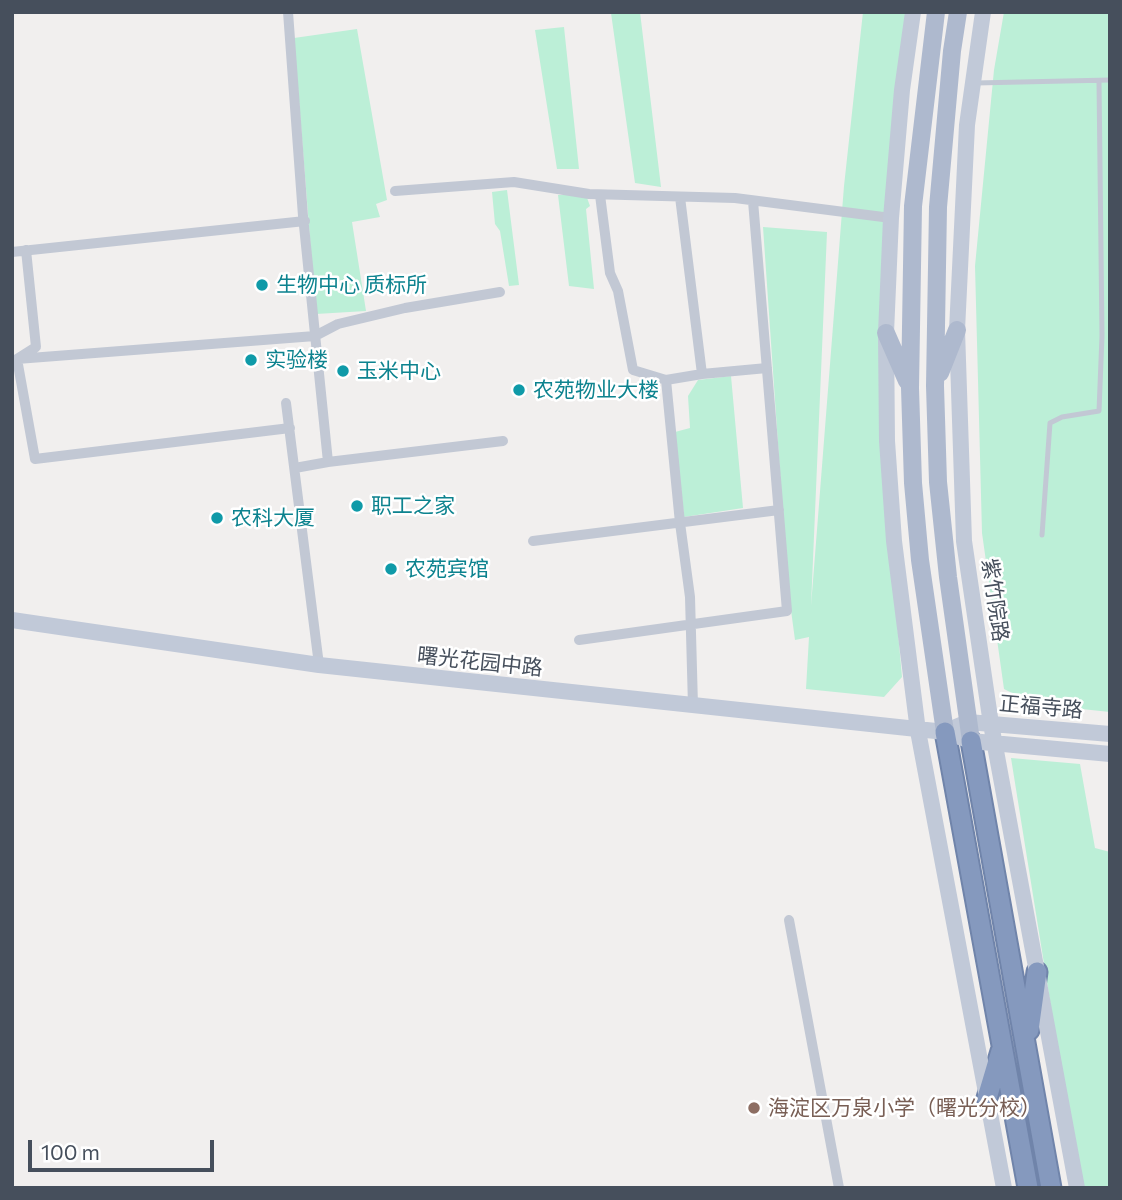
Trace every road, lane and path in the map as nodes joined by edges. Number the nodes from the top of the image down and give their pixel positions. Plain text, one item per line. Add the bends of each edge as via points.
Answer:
1 (288, 12) edge
2 (913, 12) edge
3 (936, 12) edge
4 (958, 12) edge
5 (983, 12) edge
6 (1110, 80) edge
7 (1099, 81) junction
8 (973, 83) junction
9 (395, 191) dead end
10 (600, 195) junction
11 (680, 197) junction
12 (753, 201) junction
13 (891, 218) junction
14 (305, 221) junction
15 (26, 250) junction
16 (12, 252) edge
17 (500, 292) dead end
18 (957, 330) junction
19 (886, 333) junction
20 (315, 336) junction
21 (17, 359) junction
22 (767, 368) junction
23 (702, 374) junction
24 (666, 380) junction
25 (935, 386) junction
26 (910, 388) junction
27 (286, 403) dead end
28 (289, 428) junction
29 (503, 441) dead end
30 (328, 461) junction
31 (295, 468) junction
32 (779, 510) junction
33 (680, 523) junction
34 (1042, 535) dead end
35 (533, 541) dead end
36 (12, 620) edge
37 (690, 626) junction
38 (579, 640) dead end
39 (320, 666) junction
40 (693, 706) junction
41 (991, 724) junction
42 (918, 731) junction
43 (969, 731) junction
44 (945, 732) junction
45 (1110, 734) edge
46 (994, 743) junction
47 (1109, 754) edge
48 (789, 920) dead end
49 (1037, 972) junction
50 (1002, 1046) junction
51 (1026, 1049) junction
52 (987, 1098) junction
53 (1046, 1157) junction
54 (839, 1188) edge
55 (1004, 1188) edge
56 (1028, 1188) edge
57 (1051, 1188) edge
58 (1062, 1188) edge
59 (1077, 1188) edge

1 - 14 street
2 - 13 street
3 - 26 main road via 913,206
4 - 25 main road, 紫竹院路 via 938,206
5 - 8 street, 紫竹院路
6 - 7 lane
7 - 8 lane
7 - 34 lane via 1100,411 1050,423
8 - 18 street, 紫竹院路
9 - 10 street via 514,182
10 - 11 street
10 - 24 street via 610,273 618,291 633,370
11 - 12 street
11 - 23 street
12 - 13 street
12 - 22 street
13 - 19 street
14 - 15 street
14 - 20 street
15 - 16 street
15 - 21 street via 36,347
17 - 20 street via 352,320
18 - 25 main road
18 - 41 street, 紫竹院路 via 964,541
19 - 26 main road
19 - 42 street via 894,541
20 - 21 street
20 - 30 street
21 - 28 street via 35,459
22 - 23 street
22 - 32 street
23 - 24 street
24 - 33 street
25 - 43 main road, 紫竹院路 via 938,482
26 - 44 main road via 920,560
27 - 28 street
28 - 31 street
29 - 30 street
30 - 31 street
31 - 39 street
32 - 33 street
32 - 37 street via 787,611
33 - 35 street
33 - 37 street
36 - 39 street, 曙光花园中路
37 - 38 street
37 - 40 street
39 - 40 street, 曙光花园中路
40 - 42 street, 曙光花园中路
41 - 43 street, 正福寺路
41 - 45 street, 正福寺路
41 - 46 street, 紫竹院路
42 - 44 street, 曙光花园中路
42 - 52 street
43 - 44 street, 曙光花园中路
43 - 46 street, 正福寺路
43 - 51 highway, 紫竹院路
44 - 50 highway
46 - 47 street, 正福寺路
46 - 49 street, 紫竹院路
48 - 54 street
49 - 51 highway
49 - 59 street, 紫竹院路
50 - 52 highway
50 - 56 highway
51 - 53 highway, 紫竹院路
52 - 55 street
53 - 57 highway, 紫竹院路
53 - 58 highway

